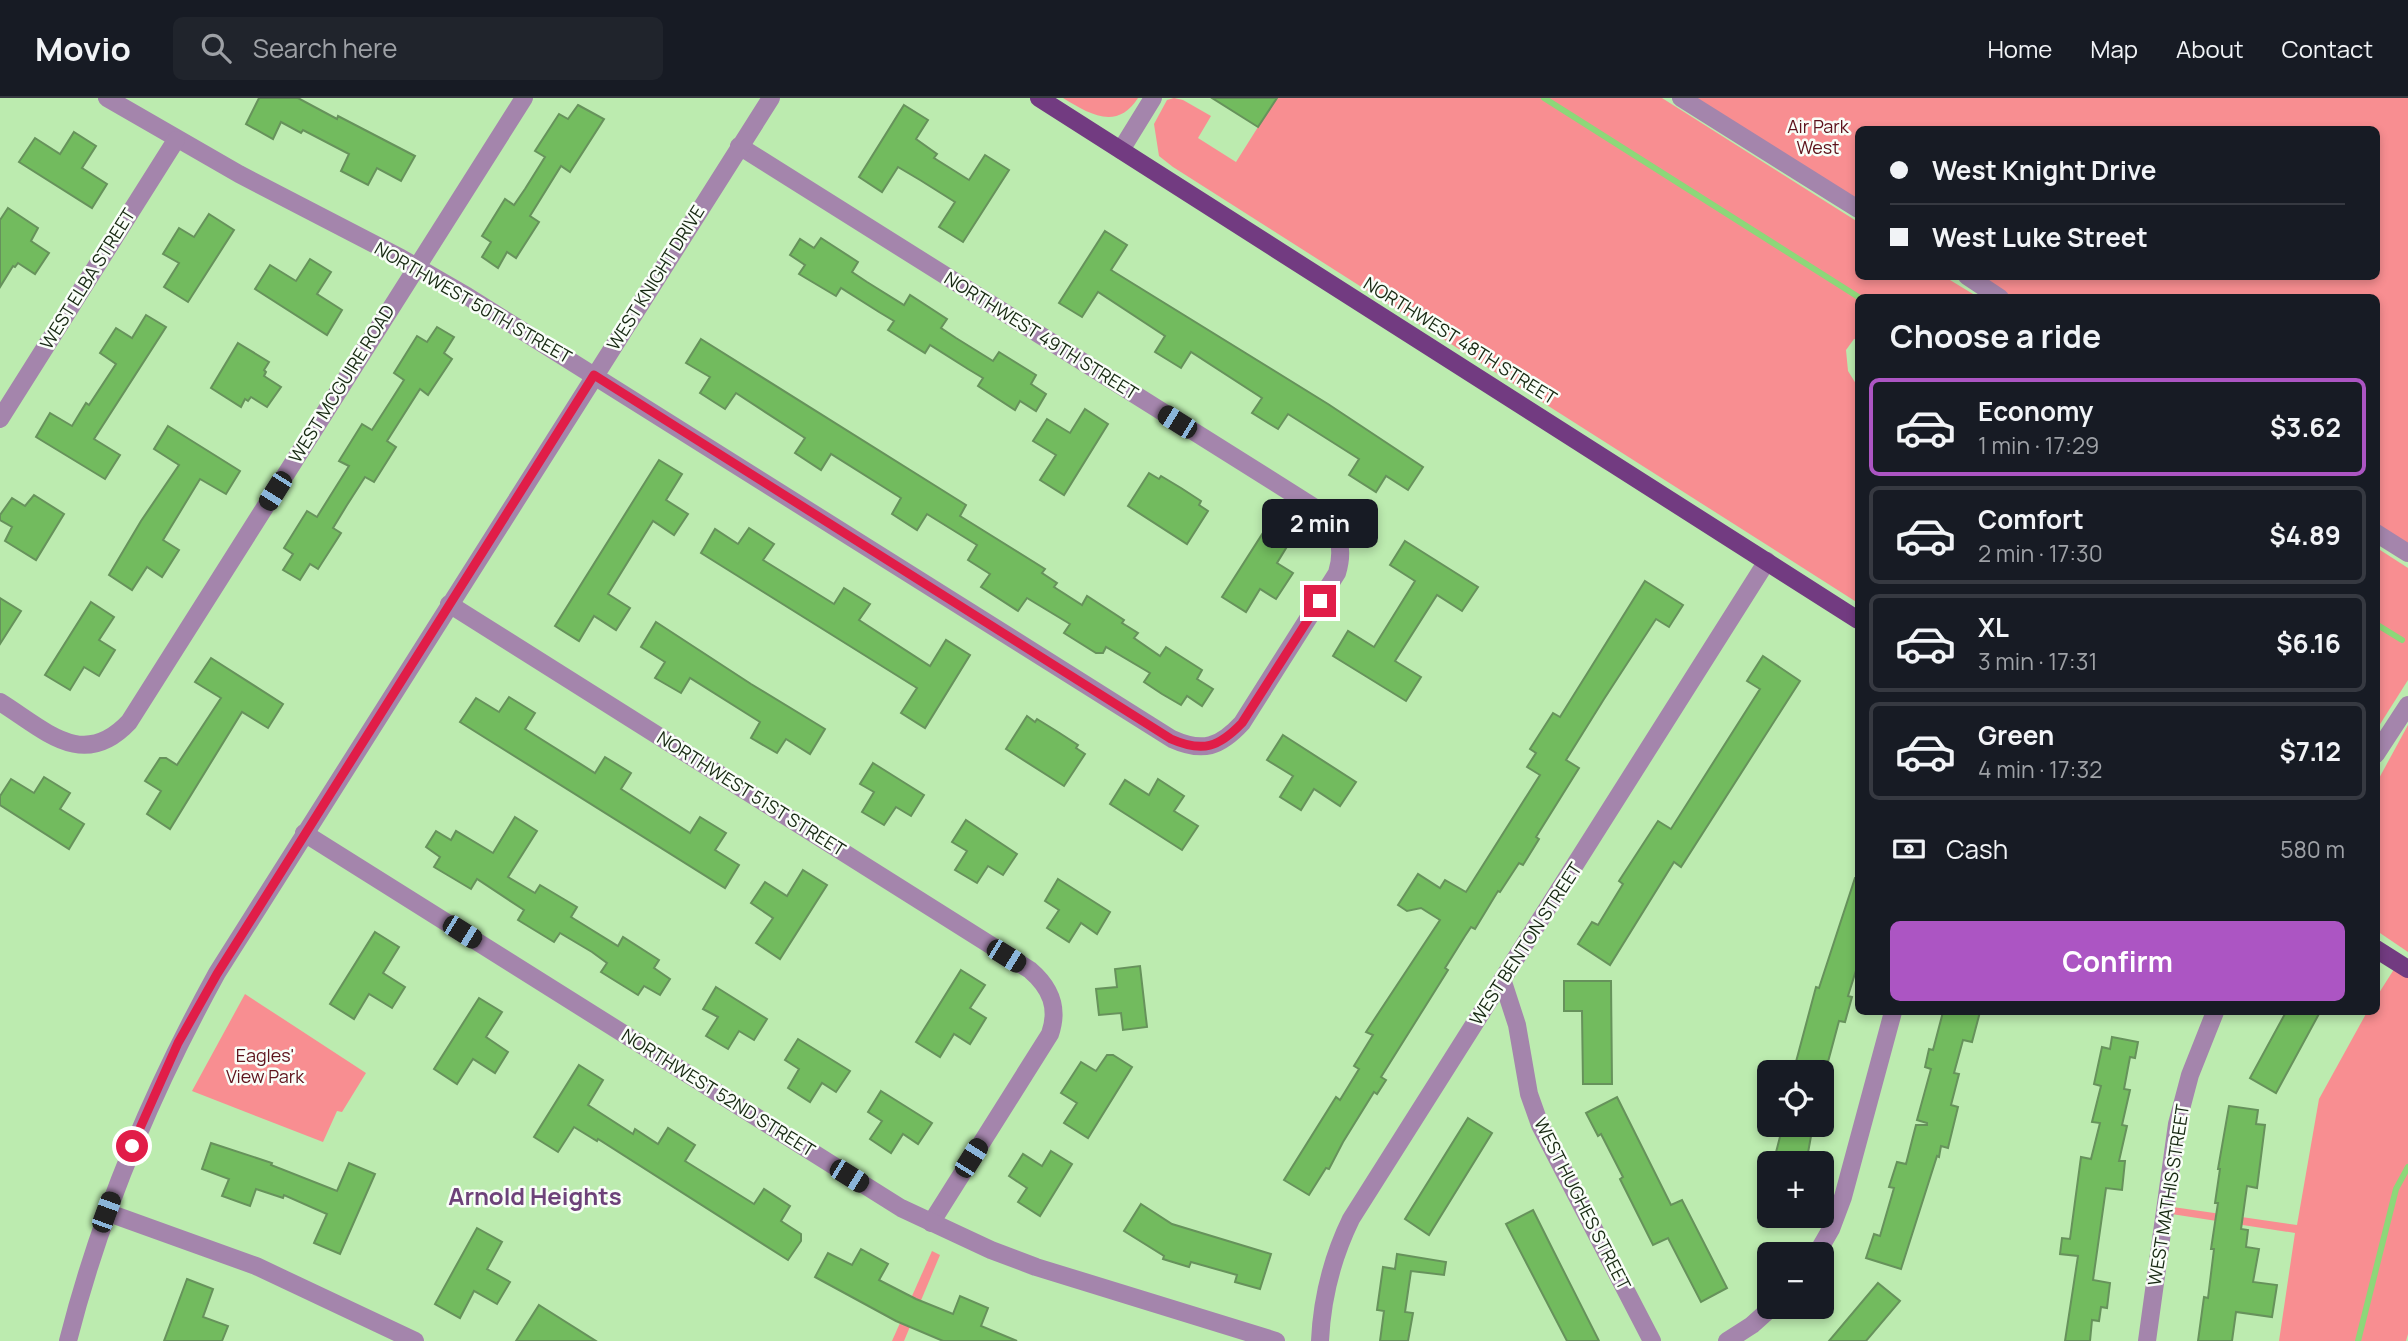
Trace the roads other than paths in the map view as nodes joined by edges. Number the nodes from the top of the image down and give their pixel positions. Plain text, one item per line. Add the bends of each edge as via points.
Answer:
1 (107, 98) edge
2 (524, 98) edge
3 (771, 98) edge
4 (1039, 98) edge
5 (1153, 98) edge
6 (1681, 98) edge
7 (177, 140) junction
8 (740, 146) junction
9 (1121, 150) junction
10 (1855, 207) edge
11 (416, 267) junction
12 (1972, 280) edge
13 (1994, 294) edge
14 (594, 375) junction
15 (0, 419) edge
16 (2380, 536) edge
17 (2408, 553) edge
18 (1767, 561) junction
19 (449, 604) junction
20 (1855, 618) edge
21 (0, 702) edge
22 (2408, 705) edge
23 (1226, 740) joint
24 (2380, 748) edge
25 (304, 833) junction
26 (2380, 952) edge
27 (2408, 969) edge
28 (1503, 982) junction
29 (1892, 1015) edge
30 (2214, 1015) edge
31 (106, 1212) junction
32 (931, 1223) junction
33 (1823, 1242) edge
34 (1759, 1319) edge
35 (68, 1341) edge
36 (415, 1341) edge
37 (1276, 1341) edge
38 (1320, 1341) edge
39 (1651, 1341) edge
40 (1727, 1341) edge
41 (2147, 1341) edge

1 - 7 street, NORTHWEST 50TH STREET
2 - 11 street, WEST MCGUIRE ROAD
3 - 8 street, WEST KNIGHT DRIVE
4 - 9 main road, NORTHWEST 48TH STREET
5 - 9 street
6 - 10 street
7 - 11 street, NORTHWEST 50TH STREET
7 - 15 street, WEST ELBA STREET
8 - 14 street, WEST KNIGHT DRIVE
8 - 23 street, NORTHWEST 49TH STREET via 1324,515 1336,532 1341,556 1333,580 1242,723
9 - 18 main road, NORTHWEST 48TH STREET
11 - 14 street, NORTHWEST 50TH STREET
11 - 21 street, WEST MCGUIRE ROAD via 116,736 92,746 77,745
12 - 13 street
14 - 19 street, WEST KNIGHT DRIVE
14 - 23 street, NORTHWEST 50TH STREET via 1171,739 1199,747
16 - 17 street
18 - 20 main road, NORTHWEST 48TH STREET
18 - 28 street, WEST BENTON STREET
19 - 25 street, WEST KNIGHT DRIVE
19 - 32 street, NORTHWEST 51ST STREET via 1030,970 1048,989 1055,1016 1050,1034
22 - 24 street
25 - 31 street, WEST KNIGHT DRIVE via 178,1043
25 - 32 street, NORTHWEST 52ND STREET via 872,1191
26 - 27 main road
28 - 38 street, WEST BENTON STREET via 1352,1219 1327,1282
28 - 39 street, WEST HUGHES STREET via 1540,1125
29 - 33 street via 1843,1197
30 - 41 street, WEST MATHIS STREET via 2177,1124
31 - 35 street, WEST KNIGHT DRIVE
31 - 36 street via 256,1266
32 - 37 street, NORTHWEST 52ND STREET via 1036,1267
34 - 40 street

